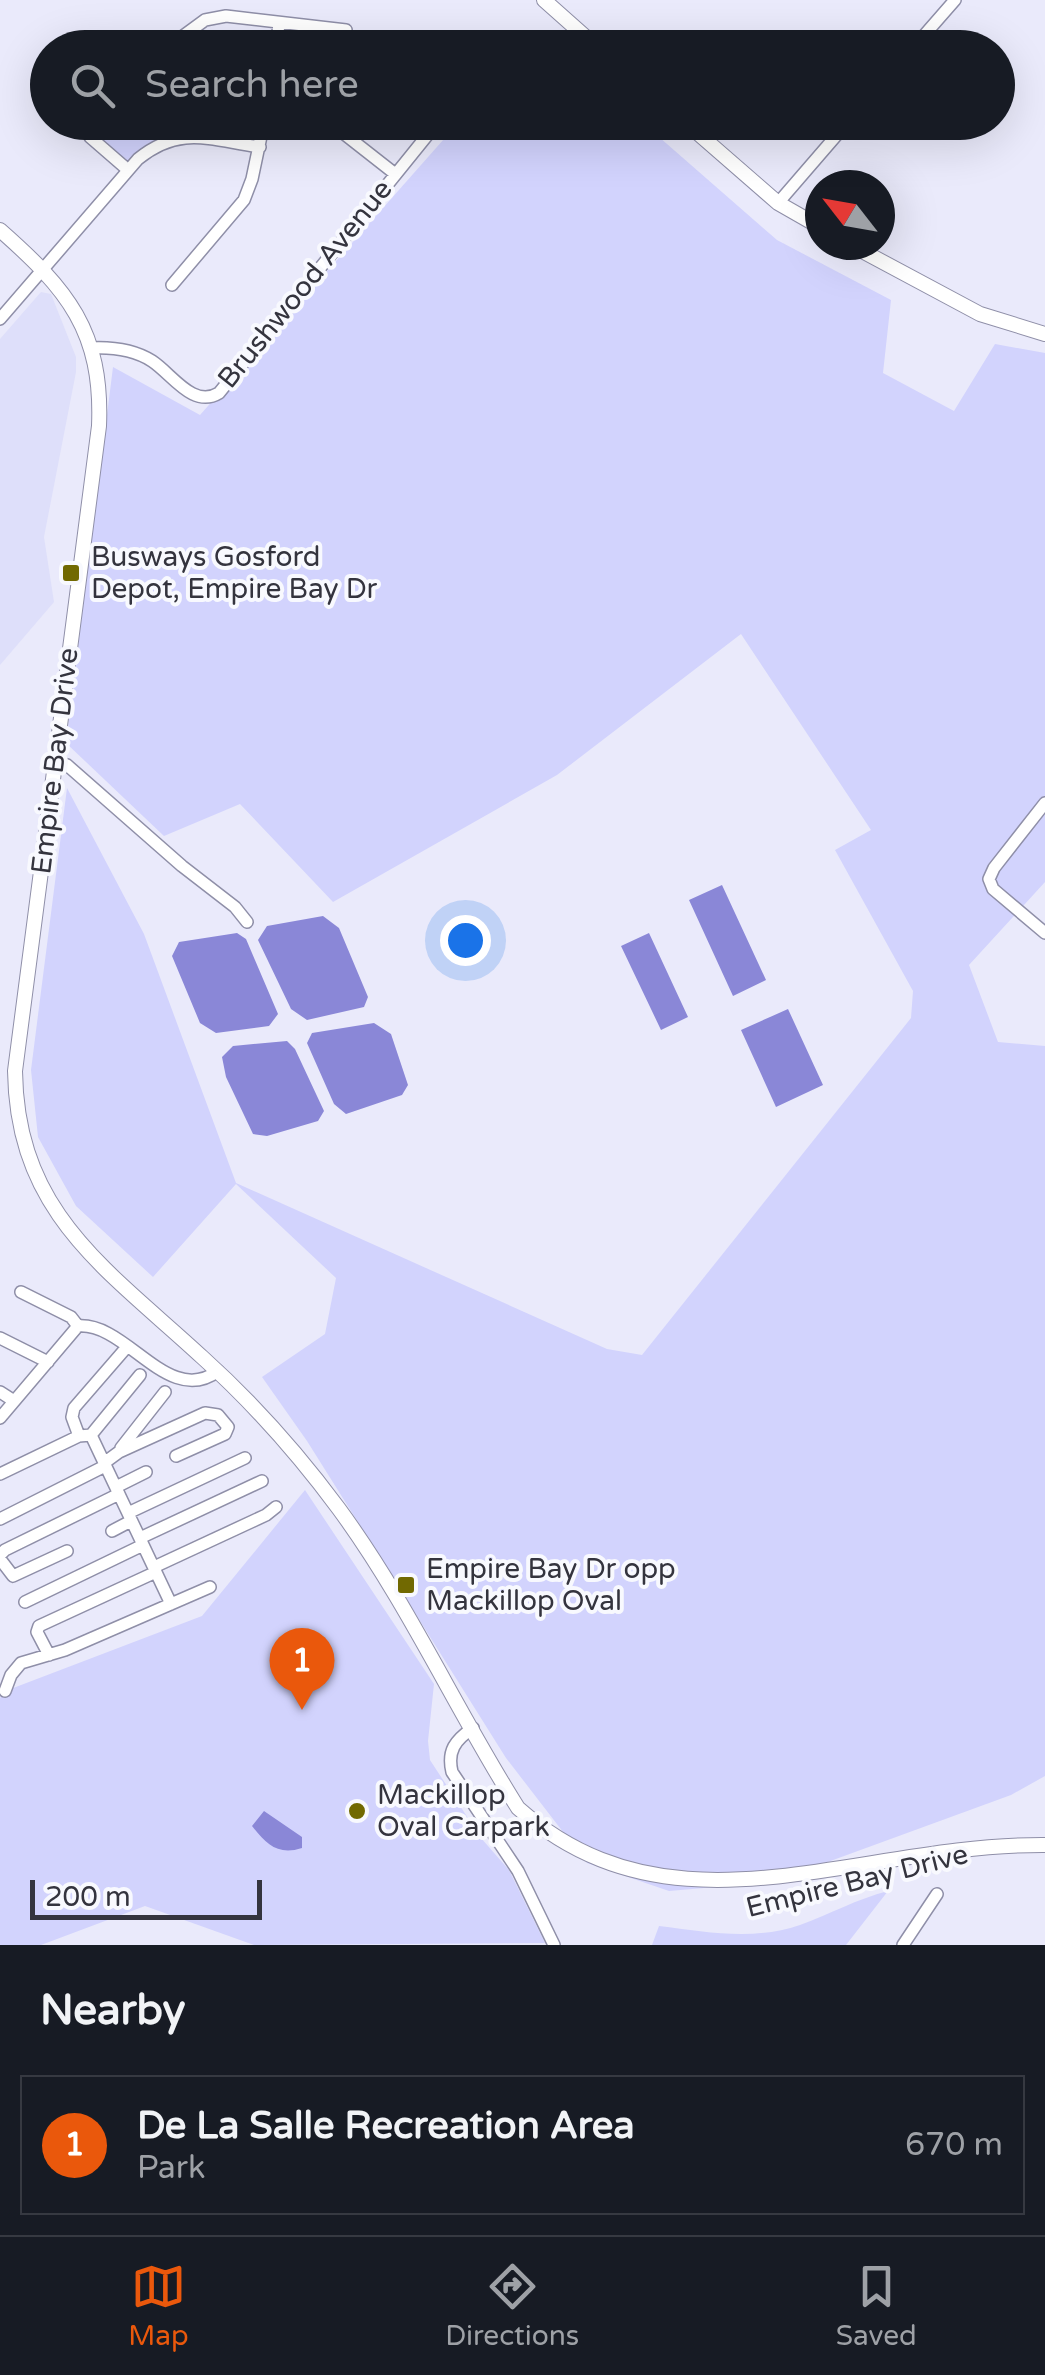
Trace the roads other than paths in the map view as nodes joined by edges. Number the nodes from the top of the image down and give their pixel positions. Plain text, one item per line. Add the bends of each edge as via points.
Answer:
1 (544, 0) edge
2 (955, 0) edge
3 (280, 24) junction
4 (191, 30) edge
5 (279, 30) edge
6 (346, 30) dead end
7 (578, 30) edge
8 (929, 30) edge
9 (93, 140) edge
10 (167, 140) edge
11 (210, 140) edge
12 (261, 140) edge
13 (351, 140) edge
14 (422, 140) edge
15 (706, 140) edge
16 (832, 140) edge
17 (260, 147) junction
18 (128, 170) junction
19 (394, 173) junction
20 (778, 203) junction
21 (805, 219) edge
22 (0, 230) edge
23 (879, 260) edge
24 (44, 269) junction
25 (172, 284) dead end
26 (0, 319) edge
27 (1045, 334) edge
28 (90, 348) junction
29 (54, 763) junction
30 (1045, 803) edge
31 (247, 922) dead end
32 (1045, 933) edge
33 (128, 1290) junction
34 (20, 1292) dead end
35 (78, 1326) junction
36 (0, 1338) edge
37 (198, 1341) junction
38 (126, 1348) junction
39 (48, 1362) junction
40 (218, 1372) junction
41 (140, 1375) dead end
42 (247, 1388) junction
43 (0, 1392) edge
44 (165, 1392) dead end
45 (14, 1401) junction
46 (0, 1418) edge
47 (85, 1435) junction
48 (119, 1452) junction
49 (176, 1456) dead end
50 (245, 1458) dead end
51 (299, 1458) junction
52 (105, 1464) junction
53 (146, 1472) dead end
54 (0, 1474) edge
55 (262, 1481) dead end
56 (117, 1491) junction
57 (276, 1507) dead end
58 (130, 1517) junction
59 (0, 1519) edge
60 (112, 1530) dead end
61 (142, 1542) junction
62 (67, 1551) dead end
63 (0, 1557) edge
64 (155, 1570) junction
65 (210, 1587) dead end
66 (25, 1602) dead end
67 (171, 1604) junction
68 (49, 1655) junction
69 (5, 1691) dead end
70 (472, 1728) junction
71 (1045, 1846) edge
72 (562, 1858) dead end
73 (854, 1883) dead end
74 (938, 1894) dead end
75 (554, 1945) edge
76 (903, 1945) edge

1 - 7 main road
2 - 8 street
3 - 4 street via 226,16
3 - 5 street
3 - 6 street
9 - 18 street
10 - 18 street
11 - 17 street
12 - 17 street
13 - 19 street
14 - 19 street, Brushwood Avenue
15 - 20 main road
16 - 20 street
17 - 25 street via 244,200
18 - 24 street
19 - 28 street, Brushwood Avenue via 210,398 133,352
20 - 21 main road
22 - 24 main road, Empire Bay Drive
23 - 27 main road via 980,314
24 - 26 street
24 - 28 main road, Empire Bay Drive via 67,296
28 - 29 main road, Empire Bay Drive via 99,426
29 - 31 street via 68,765
29 - 33 main road, Empire Bay Drive via 16,1053 18,1116 31,1166 54,1211
30 - 32 street via 990,880
33 - 37 main road, Empire Bay Drive
33 - 40 main road, Empire Bay Drive
34 - 35 street
35 - 38 street via 99,1330
35 - 39 street
36 - 39 street
37 - 40 main road
37 - 42 main road, Empire Bay Drive
38 - 40 street via 180,1378 201,1381
38 - 47 street via 74,1408 72,1417
39 - 45 street
40 - 42 main road
40 - 51 main road, Empire Bay Drive
41 - 47 street
42 - 51 main road, Empire Bay Drive
43 - 45 street
44 - 48 street
45 - 46 street
47 - 52 street
47 - 54 street
48 - 49 street via 204,1412 228,1427
48 - 52 street
50 - 58 street
51 - 70 main road, Empire Bay Drive via 359,1536
52 - 56 street
52 - 59 street
53 - 56 street
55 - 61 street
56 - 58 street
56 - 63 street
57 - 64 street
58 - 60 street
58 - 61 street
61 - 64 street
61 - 66 street
62 - 63 street via 16,1576
64 - 67 street
64 - 68 street via 40,1626
65 - 67 street
67 - 68 street
68 - 69 street via 18,1665
70 - 72 main road, Empire Bay Drive via 518,1808
70 - 75 street via 453,1745 452,1772 518,1871
71 - 73 main road, Empire Bay Drive via 987,1849
74 - 76 street

